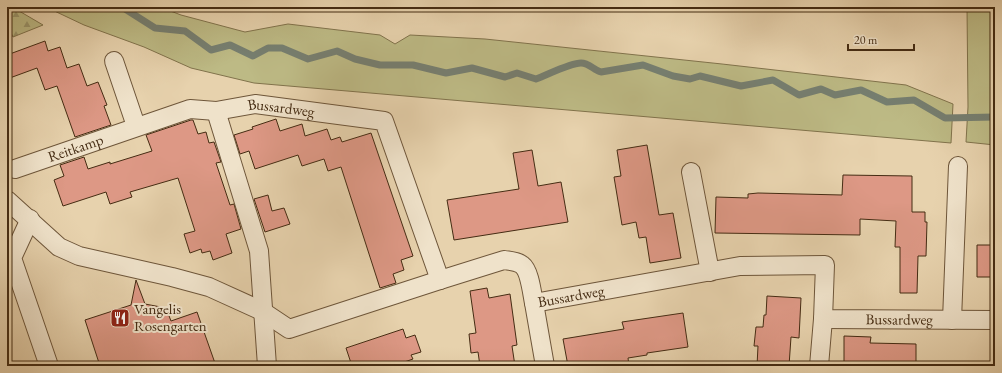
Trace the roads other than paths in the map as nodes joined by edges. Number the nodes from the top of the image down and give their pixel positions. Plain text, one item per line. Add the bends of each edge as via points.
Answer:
1 (114, 61) dead end
2 (216, 111) junction
3 (136, 126) junction
4 (958, 166) dead end
5 (15, 169) dead end
6 (691, 172) dead end
7 (7, 200) edge
8 (30, 219) junction
9 (10, 259) edge
10 (710, 272) junction
11 (440, 280) junction
12 (534, 304) junction
13 (262, 311) junction
14 (823, 319) junction
15 (952, 320) junction
16 (995, 320) edge
17 (49, 366) edge
18 (267, 366) edge
19 (545, 366) edge
20 (819, 366) edge

1 - 3 street
2 - 3 street, Reitkamp via 190,109
2 - 11 street, Bussardweg via 255,104 384,121
2 - 13 street via 259,251
3 - 5 street, Reitkamp
4 - 15 street, Bussardweg
6 - 10 street
7 - 8 street
8 - 9 street
8 - 13 street, Bussardweg via 59,247 79,256 209,287
9 - 17 street
10 - 12 street, Bussardweg
10 - 14 street, Bussardweg via 740,266 825,265
11 - 12 street, Bussardweg via 504,260 514,261 523,265 527,272
11 - 13 street, Bussardweg via 289,329
12 - 19 street
13 - 18 street
14 - 15 street, Bussardweg
14 - 20 street
15 - 16 street, Bussardweg

